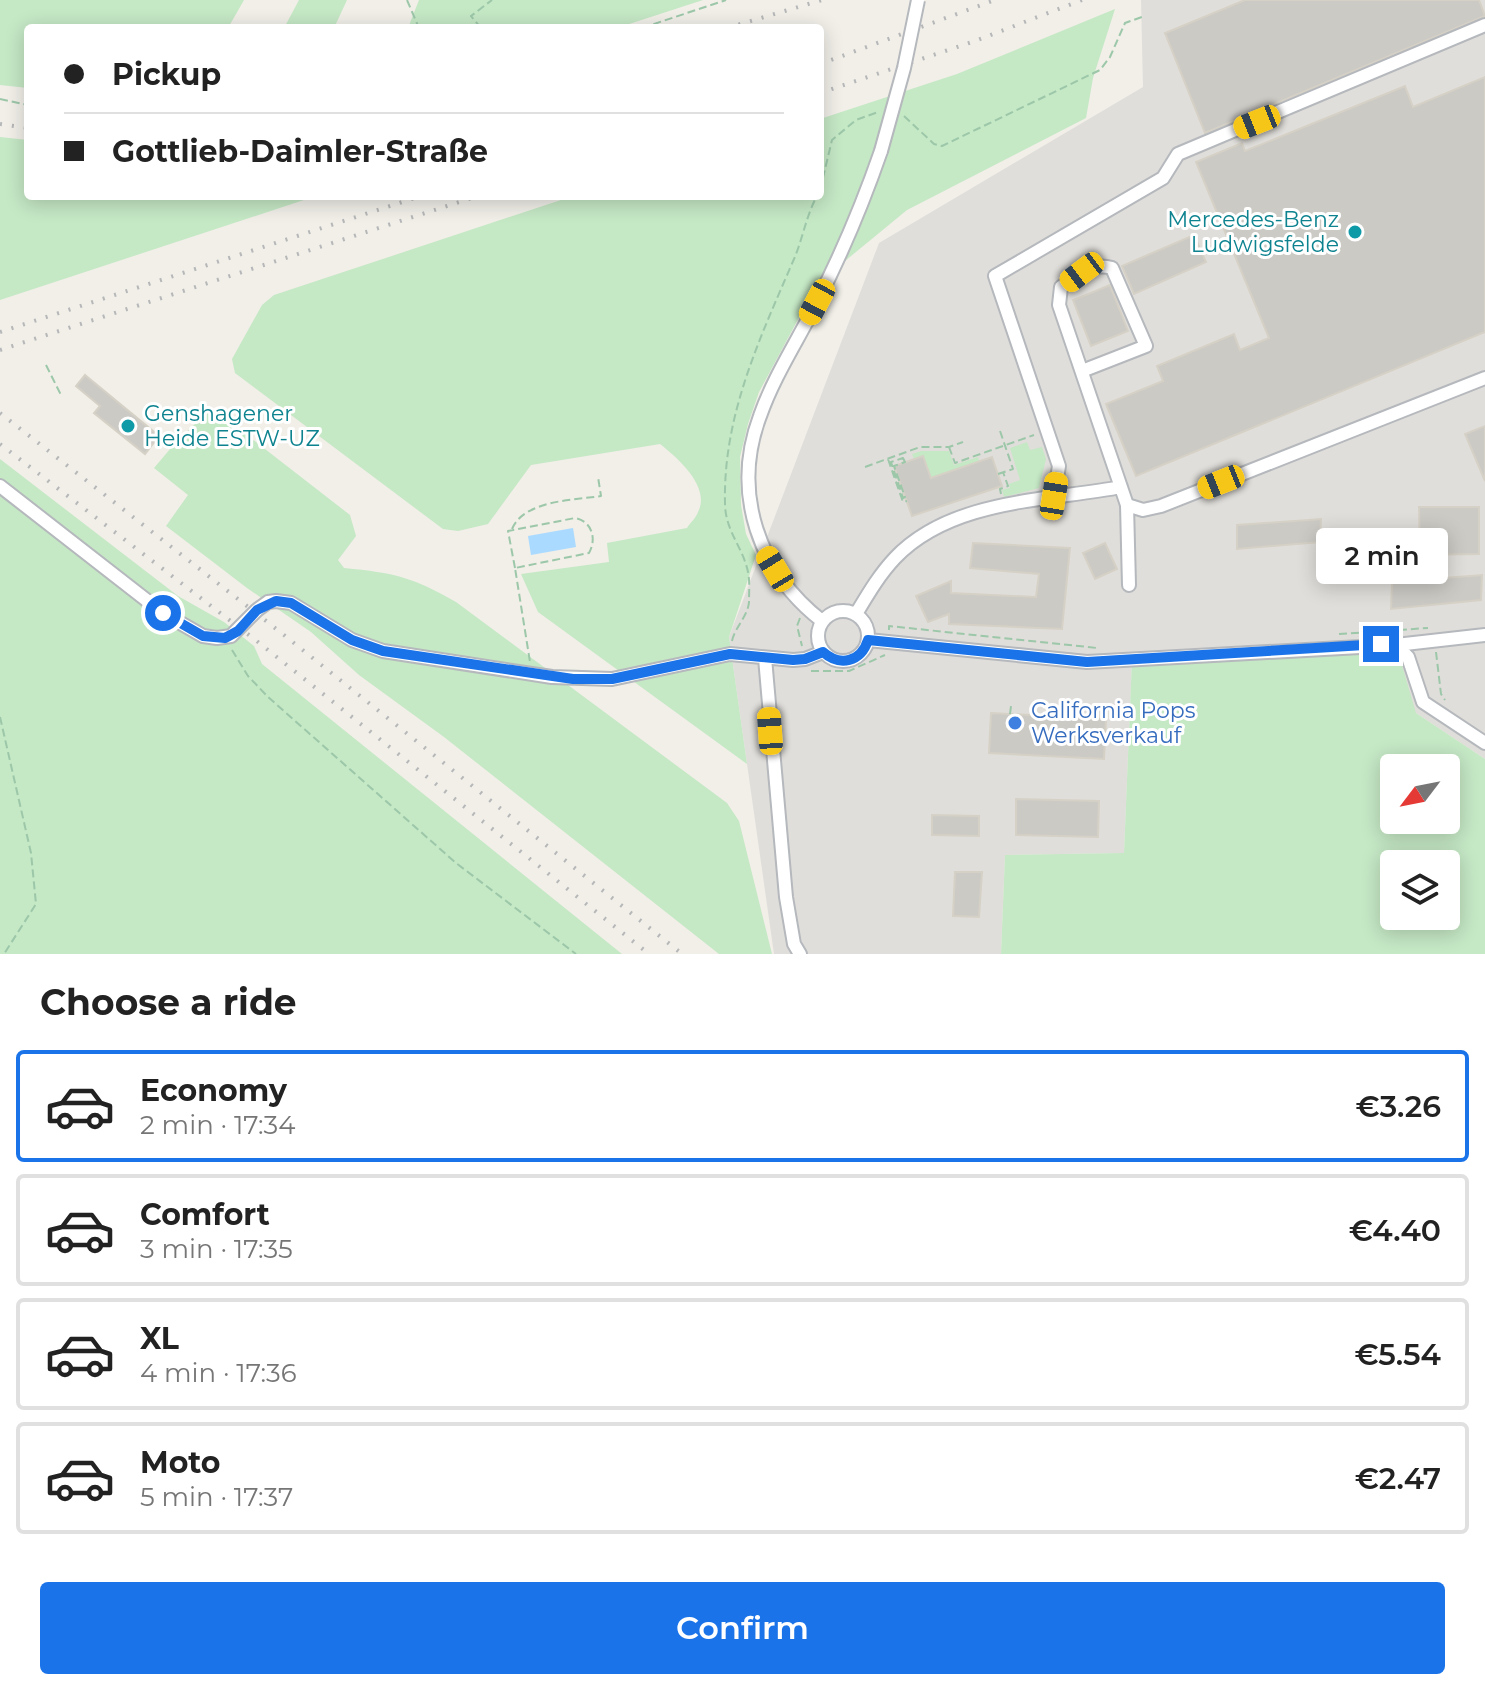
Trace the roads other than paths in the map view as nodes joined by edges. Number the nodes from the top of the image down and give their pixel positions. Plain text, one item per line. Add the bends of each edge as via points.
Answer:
1 (918, 0) edge
2 (1485, 25) edge
3 (1082, 371) junction
4 (1485, 378) edge
5 (0, 486) edge
6 (1121, 487) junction
7 (1054, 496) junction
8 (1127, 505) junction
9 (1129, 585) dead end
10 (856, 614) junction
11 (822, 621) junction
12 (1485, 635) edge
13 (868, 640) junction
14 (1396, 645) junction
15 (823, 652) junction
16 (765, 658) junction
17 (1485, 743) edge
18 (800, 954) edge

1 - 11 street, bridge via 881,151 839,258 765,403 749,456 749,503 759,539 786,587
2 - 7 street via 1178,154 1163,178 995,276 1059,466
3 - 3 street via 1059,305 1061,287 1099,264 1112,268 1146,346
3 - 6 street
4 - 8 street via 1161,506 1143,510
5 - 16 street via 163,613 203,636 225,638 276,601 291,603 352,640 383,651 533,675 612,679 730,654
6 - 7 street
6 - 8 street
7 - 10 street via 975,513 936,528 885,570
8 - 9 street
10 - 11 street via 841,610
10 - 13 street via 866,625
11 - 15 street via 818,637
12 - 14 street
13 - 14 street via 1087,662
13 - 15 street via 861,654 847,661
14 - 17 street via 1408,657 1423,702
15 - 16 street via 805,659
16 - 18 street via 786,897

